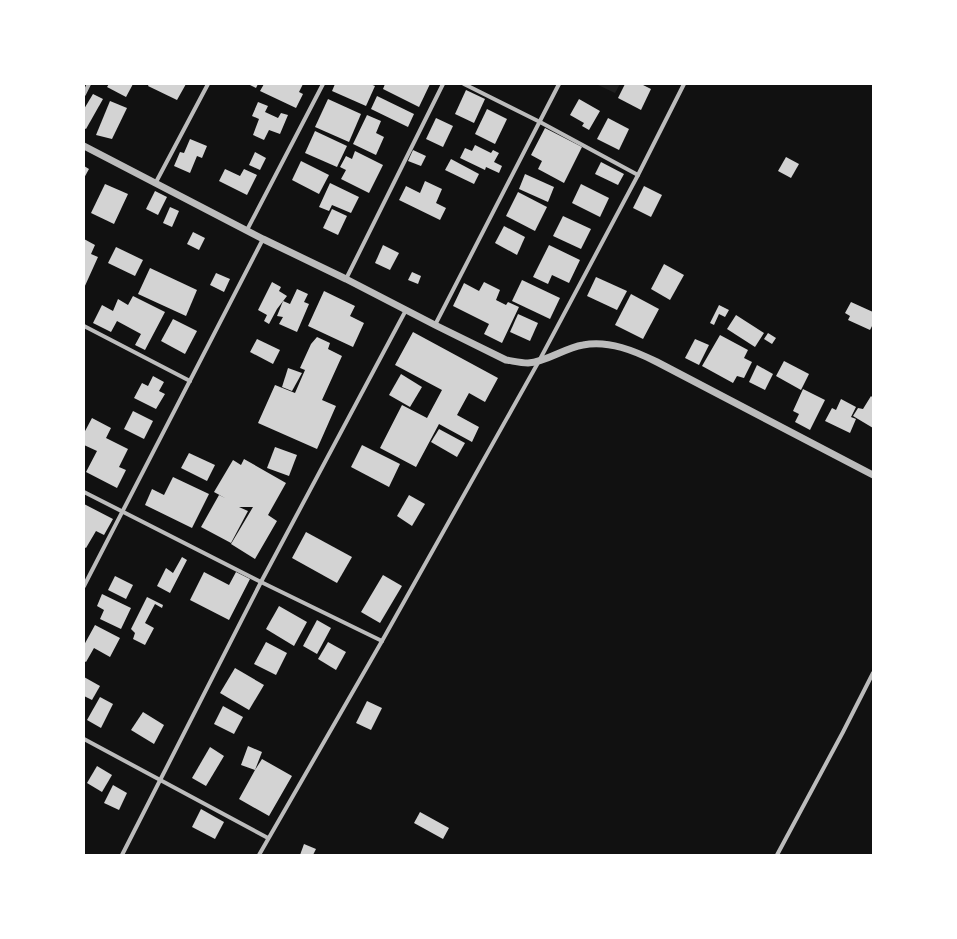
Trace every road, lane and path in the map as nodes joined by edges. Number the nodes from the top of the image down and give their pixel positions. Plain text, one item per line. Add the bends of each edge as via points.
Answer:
1 (89, 84) edge
2 (208, 84) edge
3 (323, 84) edge
4 (443, 84) edge
5 (464, 84) edge
6 (559, 84) edge
7 (684, 84) edge
8 (84, 94) edge
9 (540, 122) junction
10 (84, 146) edge
11 (638, 175) junction
12 (155, 184) junction
13 (247, 230) junction
14 (263, 239) junction
15 (346, 278) junction
16 (406, 310) junction
17 (436, 325) junction
18 (84, 326) edge
19 (539, 361) junction
20 (190, 381) junction
21 (873, 475) edge
22 (84, 492) edge
23 (122, 512) junction
24 (261, 582) junction
25 (84, 586) edge
26 (382, 641) junction
27 (873, 674) edge
28 (84, 739) edge
29 (160, 780) junction
30 (268, 838) junction
31 (122, 855) edge
32 (259, 855) edge
33 (777, 855) edge

1 - 8 street
2 - 12 street
3 - 13 street
4 - 15 street
5 - 9 street
6 - 9 street
7 - 11 street
9 - 11 street
9 - 17 street
10 - 12 street
11 - 19 street
12 - 13 street
13 - 14 street
14 - 15 street
14 - 20 street
15 - 16 street
16 - 17 street
16 - 24 street
17 - 19 street via 506,360 528,363
18 - 20 street
19 - 21 street via 582,345 606,344 632,351
19 - 26 street
20 - 23 street
22 - 23 street
23 - 24 street
23 - 25 street
24 - 26 street
24 - 29 street
26 - 30 street
27 - 33 street
28 - 29 street
29 - 30 street
29 - 31 street
30 - 32 street

